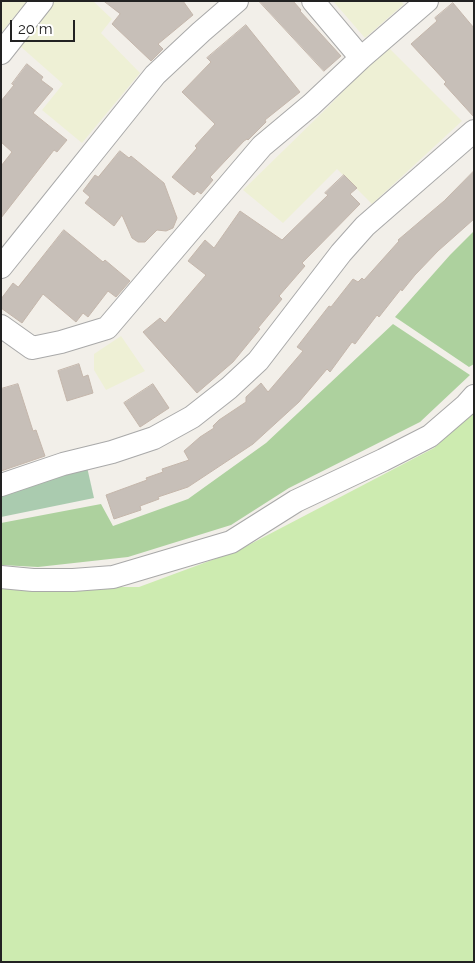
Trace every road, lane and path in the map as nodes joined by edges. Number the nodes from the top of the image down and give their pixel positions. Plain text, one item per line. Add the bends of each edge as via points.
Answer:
1 (42, 1) edge
2 (237, 1) edge
3 (313, 1) edge
4 (427, 1) edge
5 (1, 53) edge
6 (361, 58) junction
7 (474, 131) edge
8 (1, 267) edge
9 (1, 326) edge
10 (474, 396) edge
11 (1, 485) edge
12 (1, 577) edge

1 - 5 street
2 - 8 street via 155,75
3 - 6 street
4 - 6 street
6 - 9 street via 311,106 262,146 107,328 32,348
7 - 11 street via 365,226 258,361 192,418 154,438
10 - 12 street via 430,436 296,501 231,542 113,577 33,580

